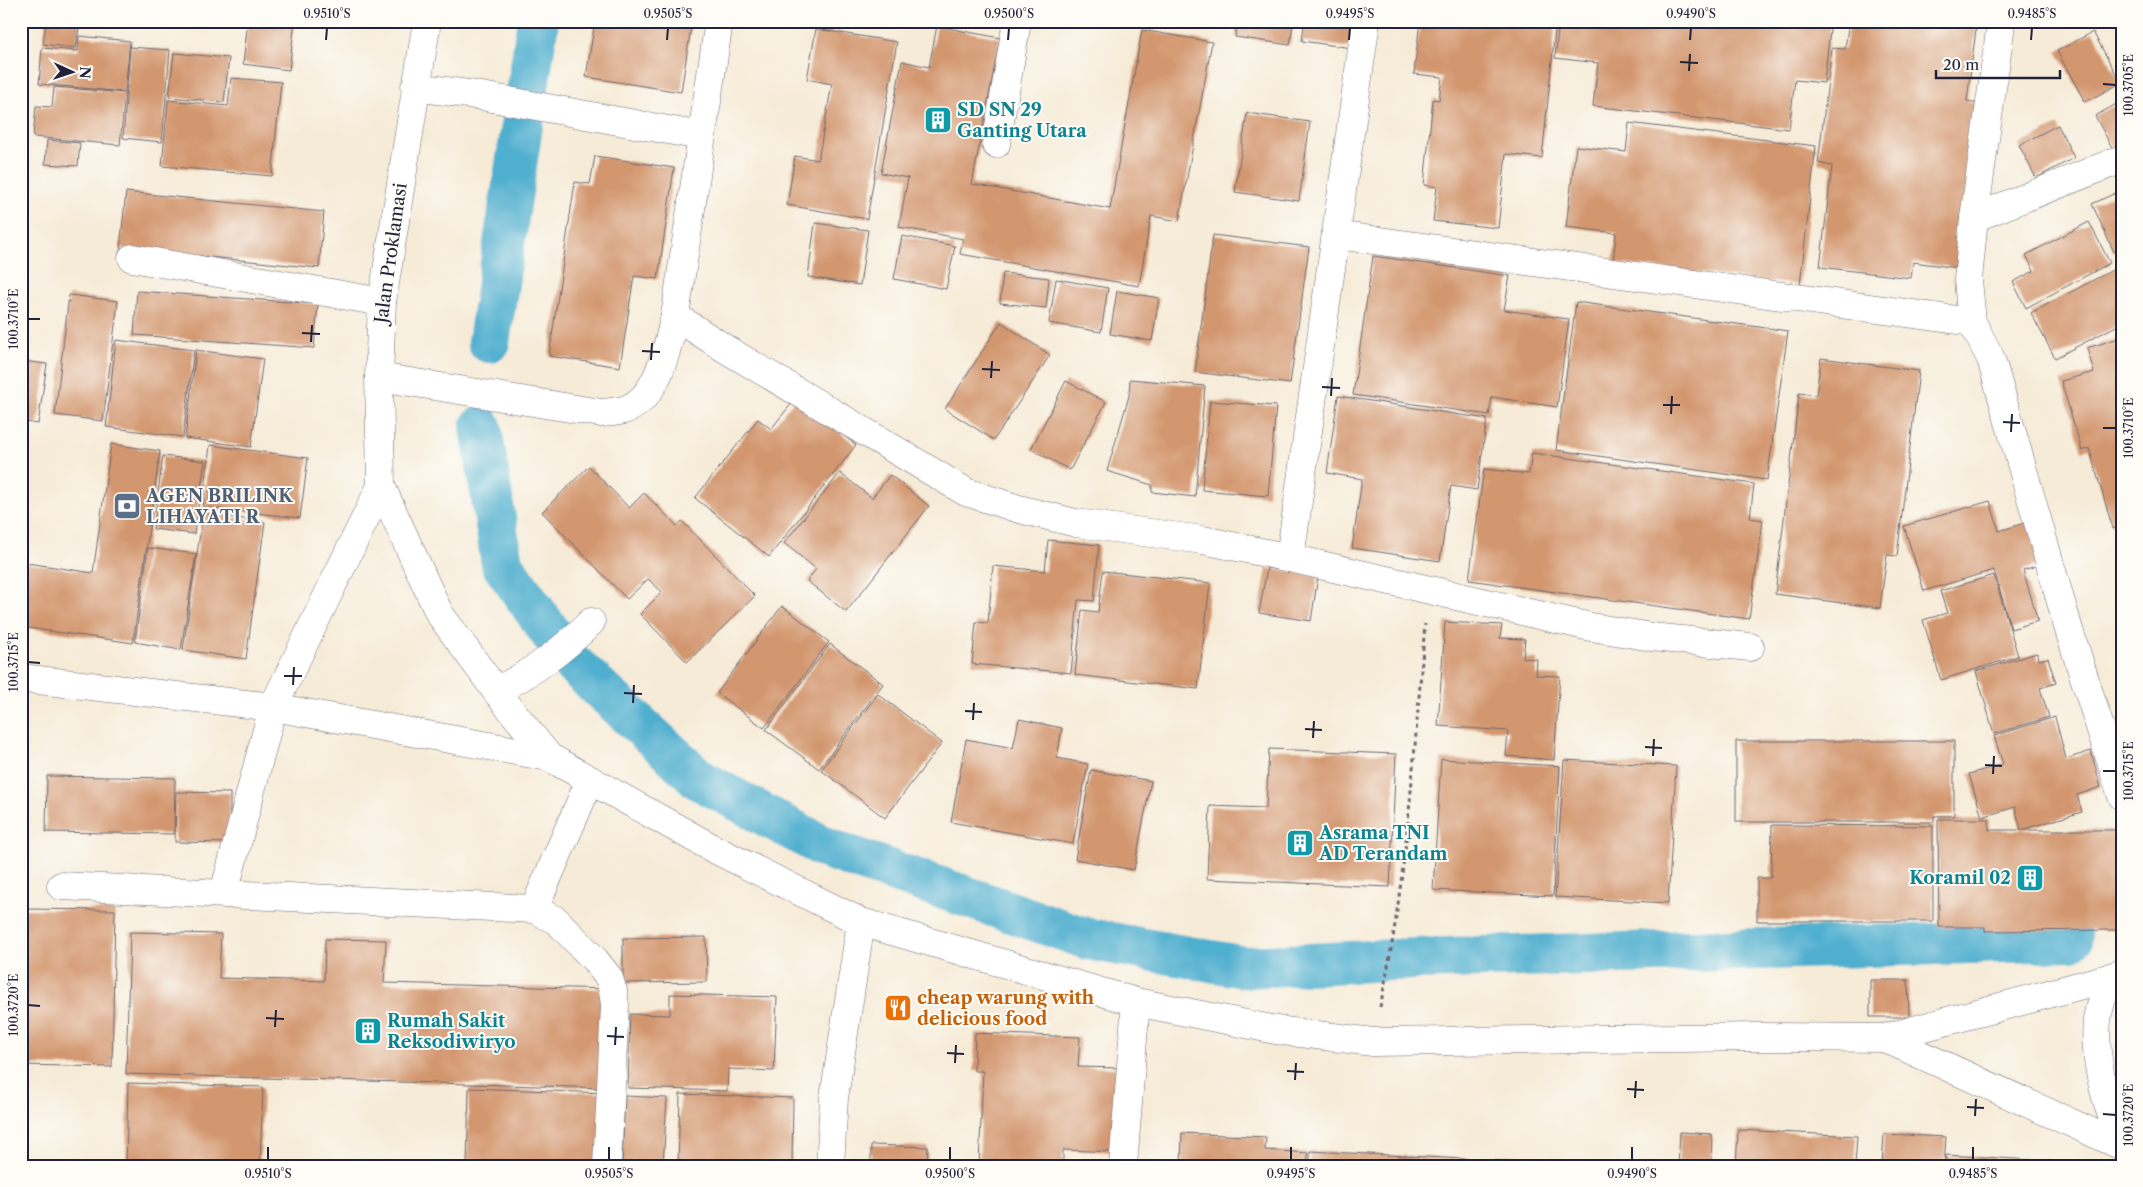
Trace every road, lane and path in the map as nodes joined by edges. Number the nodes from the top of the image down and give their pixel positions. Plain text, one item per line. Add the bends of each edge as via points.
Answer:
1 (427, 21) edge
2 (719, 21) edge
3 (1016, 21) edge
4 (1366, 21) edge
5 (1999, 21) edge
6 (415, 86) junction
7 (701, 136) junction
8 (996, 144) dead end
9 (2122, 159) edge
10 (1974, 218) junction
11 (1336, 235) junction
12 (132, 258) dead end
13 (382, 302) junction
14 (675, 316) junction
15 (1972, 322) junction
16 (379, 377) junction
17 (382, 486) junction
18 (1290, 558) junction
19 (1428, 589) junction
20 (591, 622) dead end
21 (1750, 647) dead end
22 (21, 678) edge
23 (496, 691) junction
24 (273, 707) junction
25 (549, 757) junction
26 (590, 780) junction
27 (2122, 796) edge
28 (61, 886) dead end
29 (224, 893) junction
30 (534, 909) junction
31 (861, 922) junction
32 (2115, 976) edge
33 (1382, 996) dead end
34 (1136, 1002) junction
35 (1884, 1038) junction
36 (2122, 1145) edge
37 (607, 1166) edge
38 (830, 1166) edge
39 (1122, 1166) edge

1 - 6 street, Jalan Proklamasi
2 - 7 street
3 - 8 street
4 - 11 street
5 - 10 street
6 - 7 street via 476,94
6 - 13 street, Jalan Proklamasi
7 - 14 street
9 - 10 street
10 - 15 street via 1968,280
11 - 15 street
11 - 18 street
12 - 13 street
13 - 16 street, Jalan Proklamasi
14 - 16 street via 661,367 648,394 625,410 601,413
14 - 18 street via 966,492 1019,510 1076,523 1203,540
15 - 27 street via 1992,359 2069,630
16 - 17 street, Jalan Proklamasi
17 - 23 street via 439,613
17 - 24 street
18 - 19 street
19 - 21 street via 1591,627
19 - 33 path via 1405,856
20 - 23 street via 527,675
22 - 24 street
23 - 25 street
24 - 25 street
24 - 29 street
25 - 26 street
26 - 30 street
26 - 31 street via 714,849
28 - 29 street
29 - 30 street
30 - 37 street via 557,921 578,942 609,978 614,991
31 - 34 street
31 - 38 street via 834,1098
32 - 35 street
32 - 36 street via 2097,1019 2096,1062
34 - 35 street via 1276,1030 1373,1042
34 - 39 street
35 - 36 street

